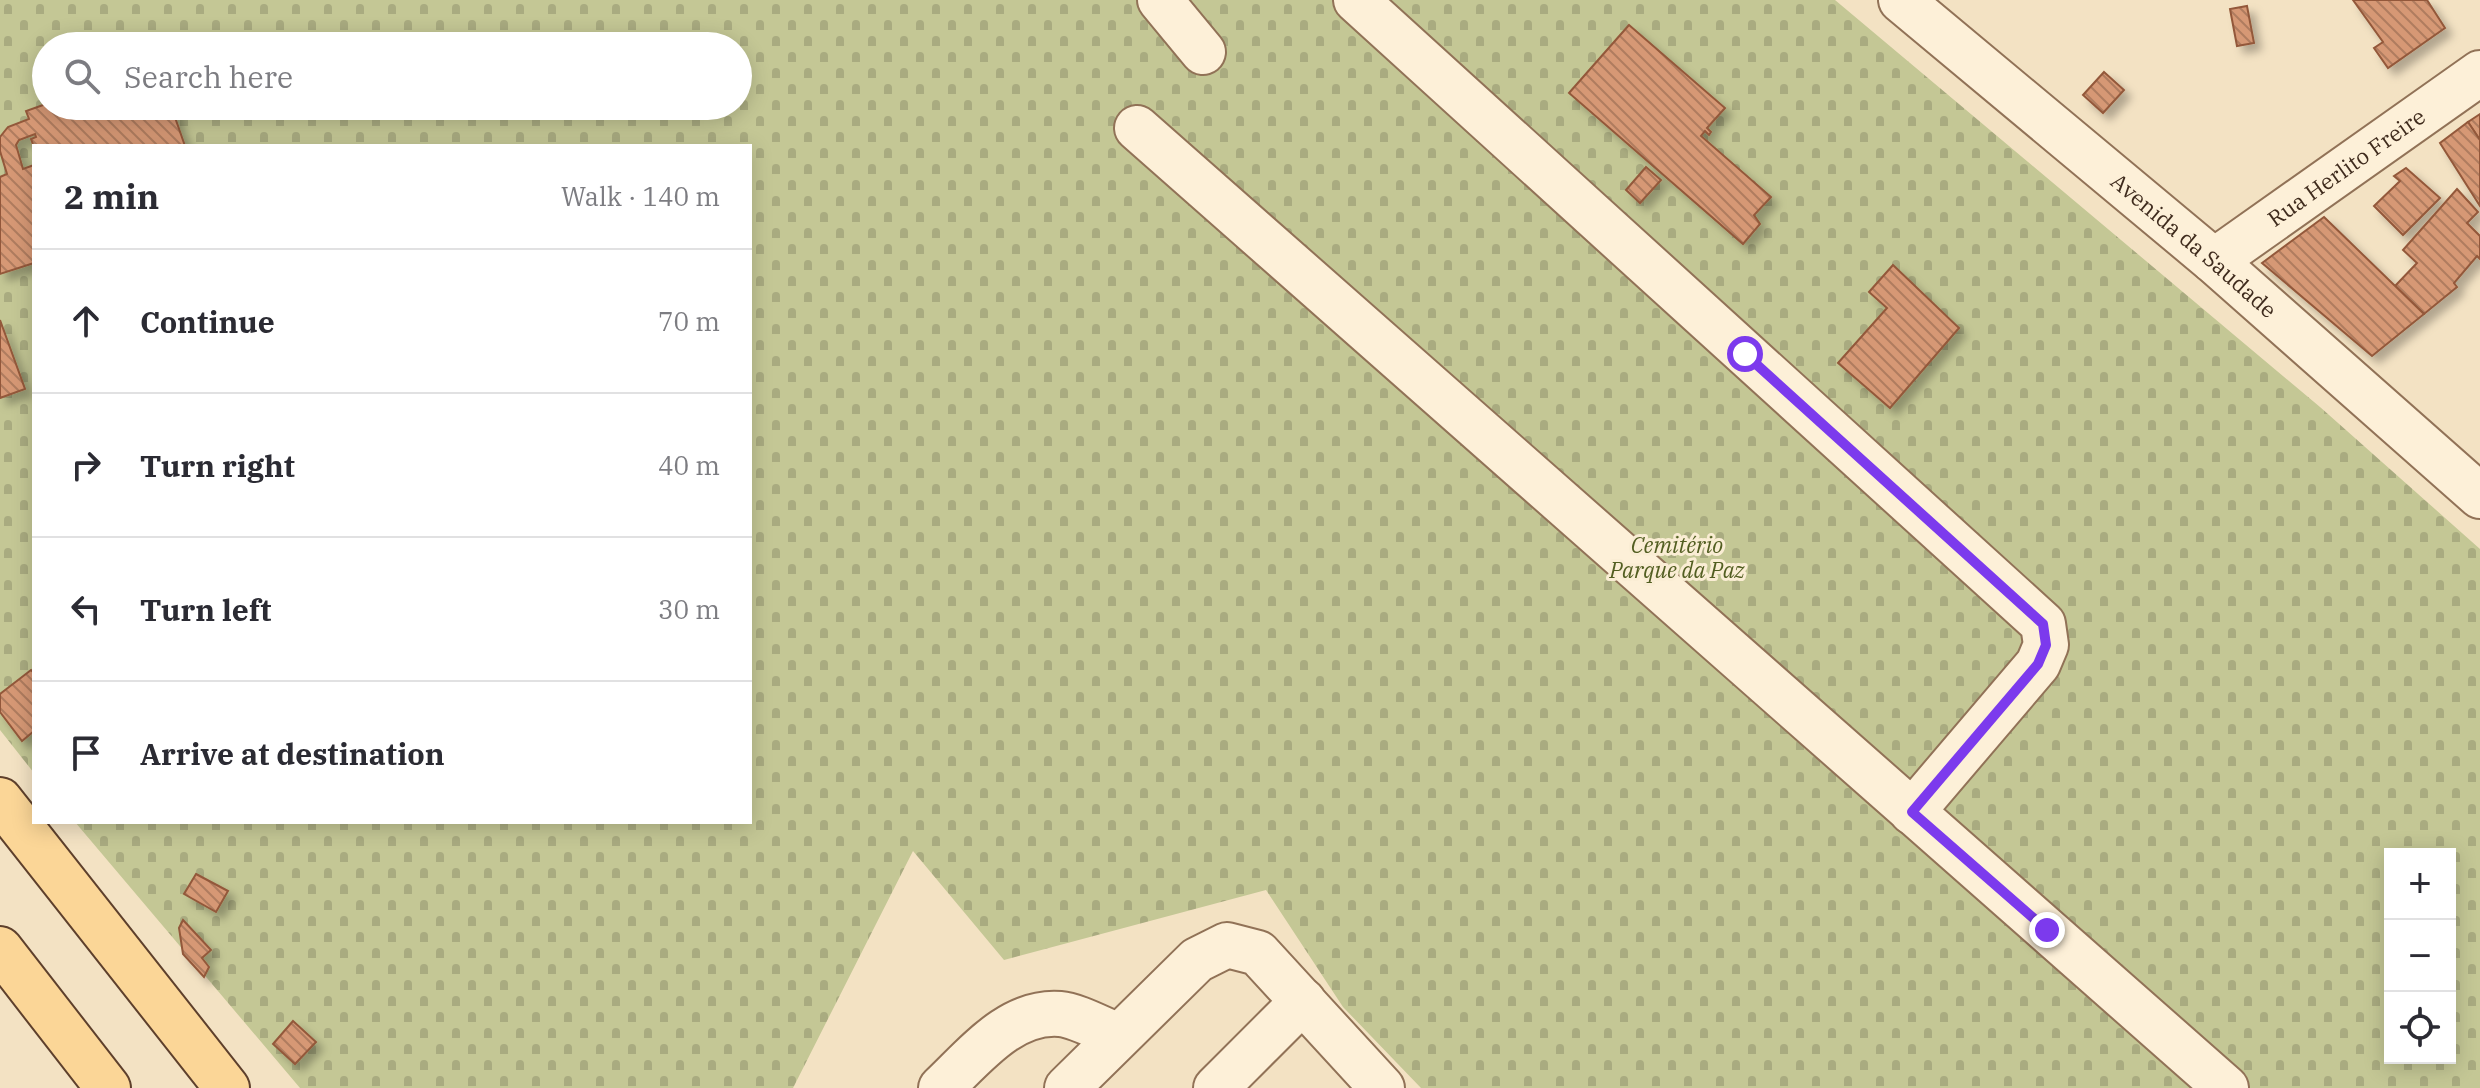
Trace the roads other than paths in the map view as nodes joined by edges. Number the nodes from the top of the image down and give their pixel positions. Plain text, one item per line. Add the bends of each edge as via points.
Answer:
1 (1160, 0) edge
2 (1356, 0) edge
3 (1901, 0) edge
4 (1203, 52) dead end
5 (2480, 73) edge
6 (1137, 128) dead end
7 (2214, 261) junction
8 (2480, 496) edge
9 (0, 800) edge
10 (1912, 812) junction
11 (0, 949) edge
12 (1303, 1001) junction
13 (1119, 1036) junction
14 (108, 1088) edge
15 (227, 1088) edge
16 (941, 1088) edge
17 (1067, 1088) edge
18 (1216, 1088) edge
19 (1382, 1088) edge
20 (2226, 1088) edge

1 - 4 street
2 - 10 street via 2043,624 2046,645 2038,664
3 - 7 street, Avenida da Saudade
5 - 7 street, Rua Herlito Freire
6 - 10 street
7 - 8 street, Avenida da Saudade
9 - 15 main road
10 - 20 street
11 - 14 main road
12 - 13 street via 1258,953 1227,945 1197,960
12 - 18 street
12 - 19 street
13 - 16 street via 1061,1014 1028,1018 999,1033
13 - 17 street

